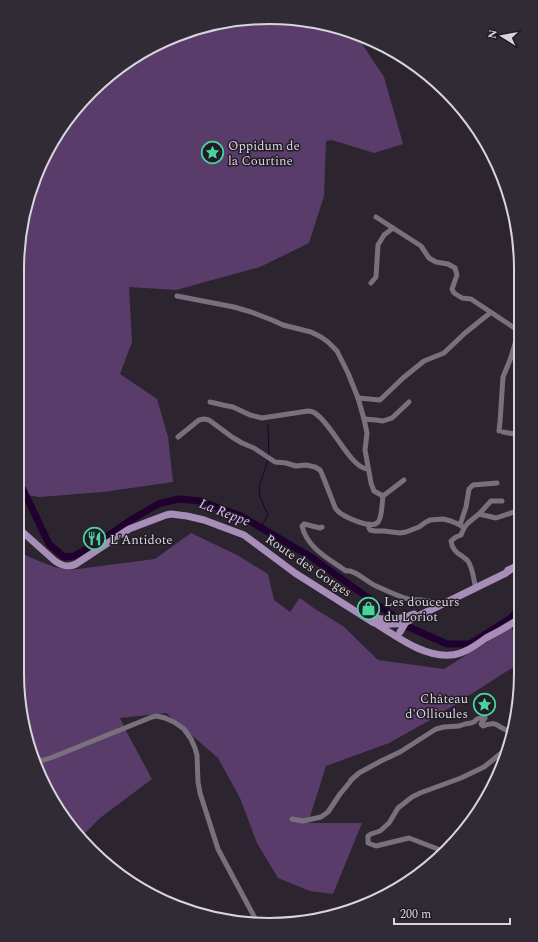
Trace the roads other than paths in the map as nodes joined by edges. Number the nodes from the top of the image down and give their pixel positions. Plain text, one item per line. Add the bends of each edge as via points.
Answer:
1 (376, 216) dead end
2 (393, 228) junction
3 (371, 283) dead end
4 (177, 296) dead end
5 (490, 313) junction
6 (514, 328) edge
7 (514, 349) edge
8 (358, 398) junction
9 (210, 402) dead end
10 (410, 402) dead end
11 (364, 419) junction
12 (514, 434) edge
13 (178, 437) dead end
14 (368, 469) junction
15 (404, 480) dead end
16 (497, 484) dead end
17 (383, 496) junction
18 (502, 501) dead end
19 (514, 512) edge
20 (479, 514) junction
21 (369, 524) junction
22 (462, 526) junction
23 (322, 527) dead end
24 (24, 533) edge
25 (512, 568) joint
26 (475, 584) junction
27 (431, 606) junction
28 (356, 611) junction
29 (406, 622) junction
30 (514, 622) edge
31 (374, 623) junction
32 (395, 623) junction
33 (397, 634) junction
34 (507, 731) edge
35 (500, 754) edge
36 (40, 760) edge
37 (292, 819) dead end
38 (439, 849) edge
39 (254, 917) edge

1 - 2 street
2 - 3 street via 384,235 378,245 376,277
2 - 5 street via 421,246 429,258 455,268 457,275 452,289 454,293 470,299
4 - 8 street via 234,307 321,337 337,351
5 - 6 street
5 - 8 street via 444,353 424,362 403,378 380,400
7 - 12 street via 503,377 500,422 501,431
8 - 11 street
9 - 14 street via 262,418 308,411 317,414 358,465
10 - 11 street via 392,418 383,421
11 - 14 street
13 - 21 street via 199,420 209,420 275,462 315,467 320,470 336,508 354,520
14 - 17 street via 374,491
15 - 17 street
16 - 22 street via 474,486 469,489
17 - 21 street via 380,519 378,523
18 - 20 street via 492,501
19 - 20 street via 496,518
20 - 22 street
21 - 22 street via 370,530 400,533 419,528 430,520 446,520
22 - 26 street via 461,535 451,541 451,545 470,564
23 - 27 street via 304,524 302,526 320,553 346,571 357,574 374,585 408,599 429,601
24 - 28 main road, Route des Gorges via 55,561 68,566 76,564 130,529 161,516 171,514 196,518 244,535 294,572
25 - 26 main road, Route des Gorges
25 - 29 main road, Route des Gorges
26 - 27 main road, Route des Gorges
27 - 32 main road, Route des Gorges via 420,614
28 - 31 main road, Route des Gorges
28 - 32 main road, Route des Gorges
29 - 32 main road, Route des Gorges
29 - 33 main road
30 - 33 main road via 465,651 451,655 432,653 409,644
31 - 32 main road, Route des Gorges
31 - 33 main road
32 - 33 main road
34 - 37 street via 496,724 483,726 480,724 485,718 483,717 471,723 436,729 400,752 359,773 328,812 321,817 303,821
35 - 38 street via 484,767 412,797 398,808 389,823 380,831 368,836 368,843 376,846 409,838
36 - 39 street via 152,717 166,718 184,729 197,755 200,794 218,849

